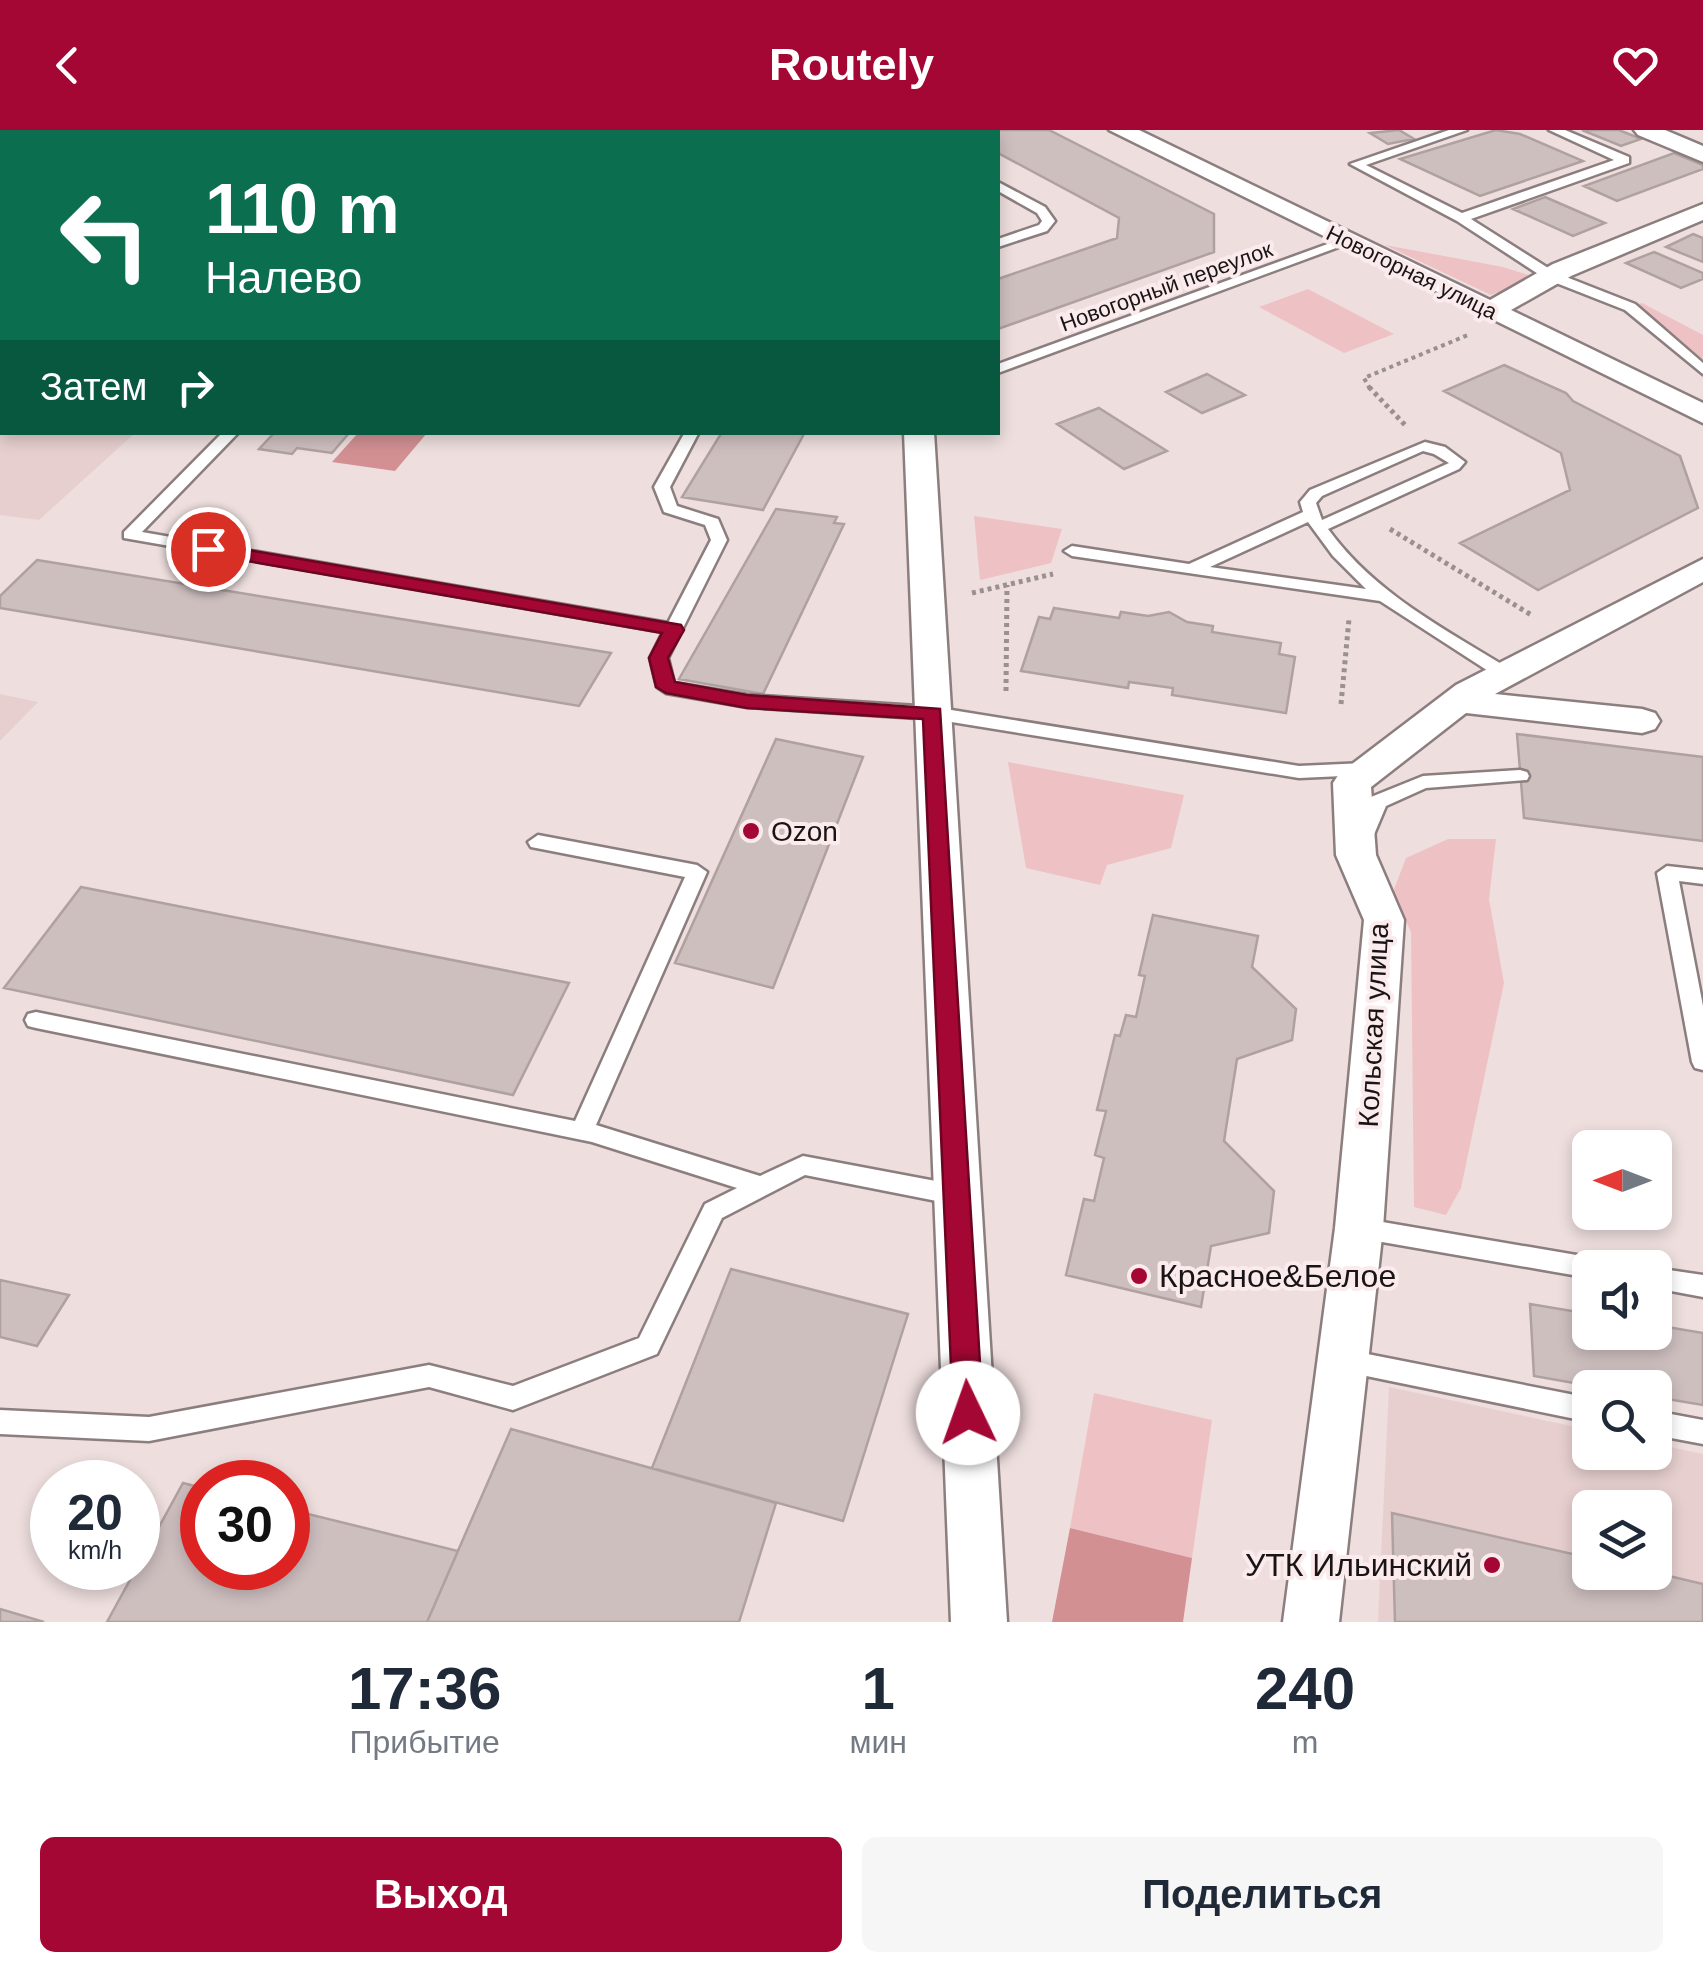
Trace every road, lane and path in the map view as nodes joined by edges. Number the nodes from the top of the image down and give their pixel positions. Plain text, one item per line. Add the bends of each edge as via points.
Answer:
1 (1121, 130) edge
2 (1461, 130) edge
3 (1555, 130) edge
4 (1646, 130) edge
5 (1703, 155) edge
6 (1000, 187) edge
7 (1703, 211) edge
8 (1461, 218) junction
9 (1349, 241) junction
10 (1000, 242) edge
11 (1552, 276) junction
12 (1486, 320) junction
13 (1001, 364) edge
14 (1703, 370) edge
15 (1703, 414) edge
16 (229, 435) edge
17 (691, 435) edge
18 (919, 435) edge
19 (1420, 446) junction
20 (1359, 510) junction
21 (1314, 522) junction
22 (1072, 551) joint
23 (1191, 569) junction
24 (1703, 569) edge
25 (1007, 585) junction
26 (1352, 592) junction
27 (972, 593) dead end
28 (1386, 598) junction
29 (1535, 617) dead end
30 (674, 630) junction
31 (1505, 674) junction
32 (1006, 691) dead end
33 (1456, 701) junction
34 (1340, 704) dead end
35 (933, 714) junction
36 (1642, 721) dead end
37 (1365, 769) junction
38 (1520, 776) dead end
39 (538, 842) dead end
40 (1356, 854) junction
41 (1703, 878) edge
42 (36, 1020) dead end
43 (1703, 1062) edge
44 (582, 1132) junction
45 (762, 1186) junction
46 (957, 1195) junction
47 (1359, 1228) junction
48 (1572, 1264) edge
49 (1672, 1281) edge
50 (1703, 1286) edge
51 (1340, 1360) junction
52 (1572, 1406) edge
53 (0, 1422) edge
54 (1672, 1426) edge
55 (1703, 1432) edge
56 (979, 1622) edge
57 (1311, 1622) edge

1 - 9 street, Новогорная улица
2 - 8 lane via 1356,164
3 - 8 lane via 1625,160
4 - 5 street
6 - 10 lane via 1049,221
7 - 11 street
8 - 11 lane
9 - 12 street, Новогорная улица
9 - 13 lane, Новогорный переулок
11 - 12 street
11 - 14 lane via 1630,307
12 - 15 street, Новогорная улица
12 - 19 path via 1364,378 1372,398 1395,412
16 - 30 lane via 130,535
17 - 30 lane via 662,487 670,509 712,522 720,540
18 - 35 street
19 - 20 lane via 1432,446 1457,464
19 - 21 lane via 1316,492 1307,505
20 - 21 lane
20 - 29 path
21 - 23 lane
21 - 28 lane
22 - 23 lane
22 - 25 path via 1054,574
23 - 26 lane
24 - 31 street
25 - 27 path
25 - 32 path
26 - 28 lane
26 - 34 path
28 - 31 lane
30 - 35 lane via 658,658 666,687 747,702
31 - 33 street
33 - 36 street
33 - 37 street
35 - 37 lane via 1300,772
35 - 46 street
37 - 40 street, Кольская улица via 1352,783
38 - 40 lane via 1423,782 1378,802
39 - 44 lane via 696,872
40 - 47 street, Кольская улица via 1384,920
41 - 43 lane via 1667,873
42 - 44 lane
44 - 45 lane
45 - 46 lane via 803,1165
45 - 53 lane via 714,1211 648,1346 513,1398 429,1376 149,1429
46 - 56 street
47 - 48 lane
47 - 51 street, Кольская улица
49 - 50 lane
51 - 52 lane
51 - 57 street, Кольская улица
54 - 55 lane

